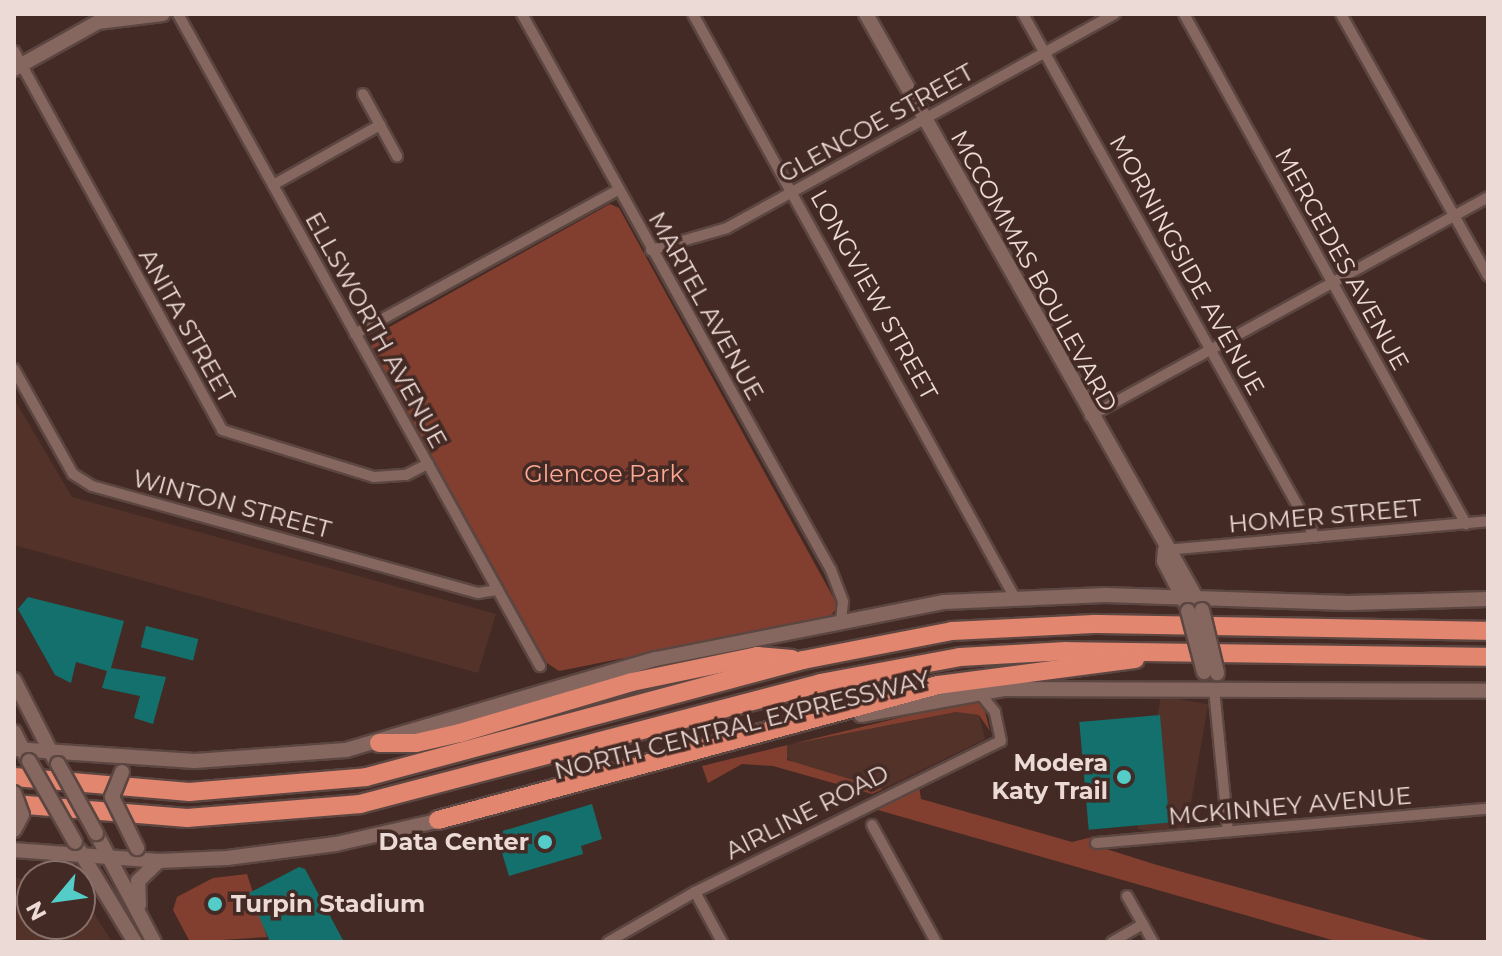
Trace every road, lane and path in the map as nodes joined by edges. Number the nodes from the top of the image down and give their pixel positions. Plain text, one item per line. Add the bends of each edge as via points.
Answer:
1 (163, 14) edge
2 (178, 14) edge
3 (522, 14) edge
4 (693, 14) edge
5 (866, 14) edge
6 (1023, 14) edge
7 (1115, 14) edge
8 (1184, 14) edge
9 (1341, 14) edge
10 (14, 51) edge
11 (1044, 52) junction
12 (18, 67) edge
13 (363, 94) dead end
14 (924, 119) junction
15 (380, 125) junction
16 (397, 156) dead end
17 (273, 185) junction
18 (618, 190) junction
19 (793, 192) junction
20 (1488, 197) edge
21 (1454, 215) junction
22 (651, 250) junction
23 (1488, 276) edge
24 (1332, 283) junction
25 (355, 334) junction
26 (1212, 349) junction
27 (14, 369) edge
28 (1090, 416) junction
29 (428, 464) junction
30 (1488, 521) edge
31 (1466, 524) junction
32 (1315, 537) junction
33 (1165, 550) junction
34 (498, 590) junction
35 (1015, 598) junction
36 (1488, 599) edge
37 (1193, 604) junction
38 (841, 621) junction
39 (1488, 631) edge
40 (1157, 653) junction
41 (1488, 657) edge
42 (803, 660) junction
43 (540, 666) dead end
44 (14, 680) edge
45 (1004, 689) junction
46 (1214, 689) junction
47 (1488, 691) edge
48 (979, 692) junction
49 (995, 712) junction
50 (14, 732) edge
51 (379, 743) junction
52 (22, 754) edge
53 (54, 758) junction
54 (142, 760) junction
55 (14, 777) edge
56 (14, 793) edge
57 (14, 804) edge
58 (1488, 809) edge
59 (438, 820) junction
60 (872, 825) dead end
61 (14, 830) edge
62 (1228, 831) junction
63 (1096, 843) dead end
64 (14, 850) edge
65 (83, 857) junction
66 (109, 857) junction
67 (159, 861) junction
68 (695, 892) junction
69 (1127, 896) dead end
70 (142, 921) junction
71 (1143, 924) junction
72 (135, 942) edge
73 (154, 942) edge
74 (608, 942) edge
75 (722, 942) edge
76 (936, 942) edge
77 (1112, 942) edge
78 (1153, 942) edge

1 - 12 main road via 98,22
2 - 17 street, ELLSWORTH AVENUE
3 - 18 street, MARTEL AVENUE
4 - 19 street, LONGVIEW STREET
5 - 14 main road, MCCOMMAS BOULEVARD
6 - 11 street, MORNINGSIDE AVENUE
7 - 11 street, GLENCOE STREET
8 - 24 street, MERCEDES AVENUE
9 - 21 street
10 - 12 street, ANITA STREET
11 - 14 street, GLENCOE STREET
11 - 26 street, MORNINGSIDE AVENUE
12 - 29 street, ANITA STREET via 222,430 374,477 406,475
13 - 15 street
14 - 19 street, GLENCOE STREET
14 - 28 main road, MCCOMMAS BOULEVARD
15 - 16 street
15 - 17 street
17 - 25 street, ELLSWORTH AVENUE
18 - 22 street, MARTEL AVENUE
18 - 25 street
19 - 22 street, GLENCOE STREET via 713,235
19 - 35 street, LONGVIEW STREET
20 - 21 street
21 - 23 street
21 - 24 street
22 - 38 street, MARTEL AVENUE via 831,570 843,602
24 - 26 street
24 - 31 street, MERCEDES AVENUE
25 - 29 street, ELLSWORTH AVENUE
26 - 28 street
26 - 32 street, MORNINGSIDE AVENUE
27 - 34 street, WINTON STREET via 73,474 92,486 478,593
28 - 33 main road, MCCOMMAS BOULEVARD
29 - 34 street, ELLSWORTH AVENUE
30 - 31 street, HOMER STREET
31 - 32 street, HOMER STREET
32 - 33 street, HOMER STREET
33 - 37 main road, MCCOMMAS BOULEVARD via 1177,556
34 - 43 street, ELLSWORTH AVENUE
35 - 37 main road
35 - 38 main road via 944,602
36 - 37 main road
37 - 46 main road, MCCOMMAS BOULEVARD, bridge
38 - 51 main road via 656,659
39 - 42 highway, NORTH CENTRAL EXPRESSWAY via 1023,625 952,631
40 - 41 highway, NORTH CENTRAL EXPRESSWAY
40 - 57 highway, NORTH CENTRAL EXPRESSWAY via 1013,653 880,669 446,786 334,808 187,818
40 - 59 highway via 1098,669 938,685
42 - 51 highway via 757,656 632,682 416,743
42 - 55 highway, NORTH CENTRAL EXPRESSWAY via 366,777 202,792
44 - 53 main road
45 - 46 main road, NORTH CENTRAL EXPRESSWAY
45 - 48 main road, NORTH CENTRAL EXPRESSWAY
45 - 49 street, AIRLINE ROAD
46 - 47 main road, NORTH CENTRAL EXPRESSWAY
46 - 62 street, MCCOMMAS BOULEVARD
48 - 49 street
48 - 59 main road, NORTH CENTRAL EXPRESSWAY via 823,723 527,805
49 - 68 street, AIRLINE ROAD via 1001,741
50 - 52 main road
51 - 54 main road via 283,759
52 - 53 main road
52 - 65 main road, bridge
53 - 54 main road
53 - 66 main road, bridge
54 - 67 main road, bridge via 122,772 112,797 137,848
56 - 61 main road, bridge via 22,815
58 - 62 street, MCKINNEY AVENUE
59 - 67 main road, NORTH CENTRAL EXPRESSWAY via 336,844
60 - 76 street
62 - 63 street, MCKINNEY AVENUE
64 - 65 main road, NORTH CENTRAL EXPRESSWAY
65 - 66 main road, NORTH CENTRAL EXPRESSWAY
65 - 72 main road
66 - 67 main road, NORTH CENTRAL EXPRESSWAY
66 - 70 main road
67 - 70 main road via 138,881
68 - 74 street, AIRLINE ROAD
68 - 75 street
69 - 71 street
70 - 73 main road
71 - 77 street
71 - 78 street

